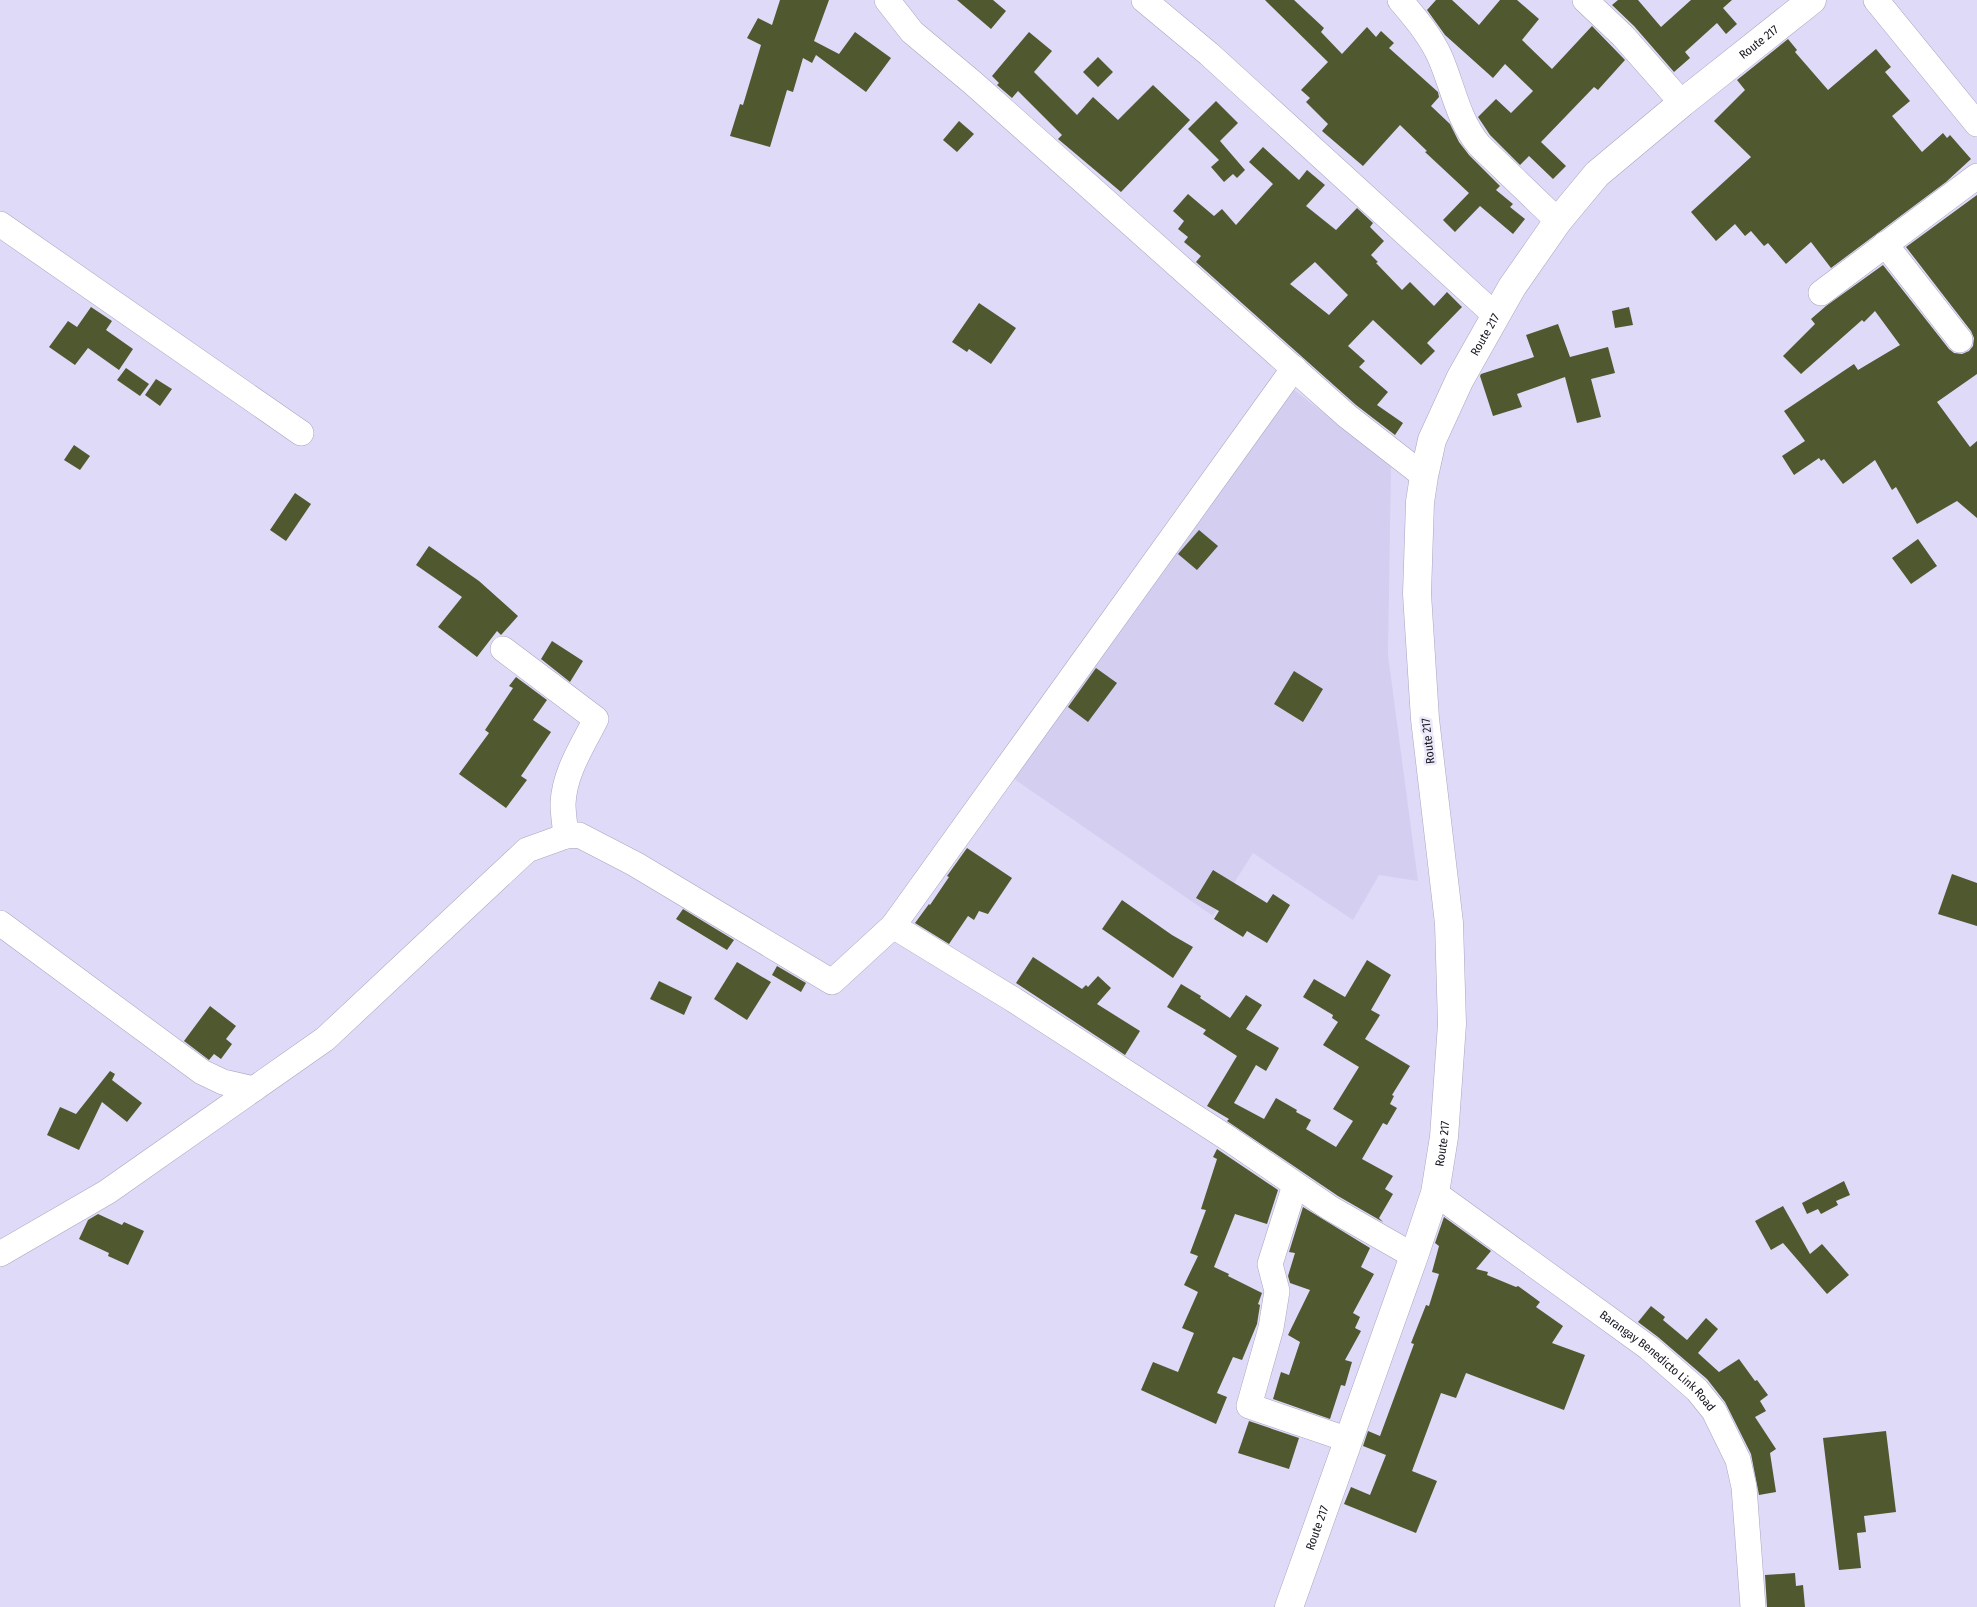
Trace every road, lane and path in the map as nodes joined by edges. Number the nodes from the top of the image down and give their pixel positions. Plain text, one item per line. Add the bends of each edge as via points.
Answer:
1 (887, 0) edge
2 (1144, 0) edge
3 (1400, 0) edge
4 (1585, 0) edge
5 (1812, 0) edge
6 (1876, 0) edge
7 (1682, 103) junction
8 (1977, 124) edge
9 (1977, 176) edge
10 (1558, 221) junction
11 (0, 224) edge
12 (1886, 244) junction
13 (1821, 293) dead end
14 (1495, 315) junction
15 (1960, 340) dead end
16 (1294, 368) junction
17 (301, 433) dead end
18 (1424, 476) junction
19 (503, 649) dead end
20 (566, 836) junction
21 (0, 923) edge
22 (893, 926) junction
23 (254, 1089) junction
24 (1296, 1185) junction
25 (1435, 1193) junction
26 (0, 1254) edge
27 (1414, 1256) junction
28 (1349, 1440) junction
29 (1289, 1607) edge
30 (1753, 1607) edge

1 - 16 street via 912,32
2 - 14 street via 1209,54
3 - 10 street via 1424,27 1440,57 1470,134
4 - 7 street via 1623,36
5 - 7 main road, Route 217
6 - 8 street
7 - 10 main road, Route 217 via 1597,174
9 - 12 street
10 - 14 main road, Route 217
11 - 17 street
12 - 13 street
12 - 15 street
14 - 18 main road, Route 217 via 1432,440
16 - 18 street via 1347,416
16 - 22 street
18 - 25 main road, Route 217 via 1417,594 1425,719 1449,923 1452,1024 1445,1127
19 - 20 street via 596,719 565,786
20 - 22 street via 579,835 635,864 832,982
20 - 23 street via 527,850 325,1039
21 - 23 street via 202,1072 223,1082
22 - 24 street via 1031,1010
23 - 26 street via 107,1192
24 - 27 street
24 - 28 street via 1270,1264 1277,1290 1271,1328 1249,1406
25 - 27 main road, Route 217
25 - 30 street, Barangay Benedicto Link Road via 1649,1348 1697,1390 1714,1411 1738,1460 1744,1487
27 - 28 main road, Route 217
28 - 29 main road, Route 217

